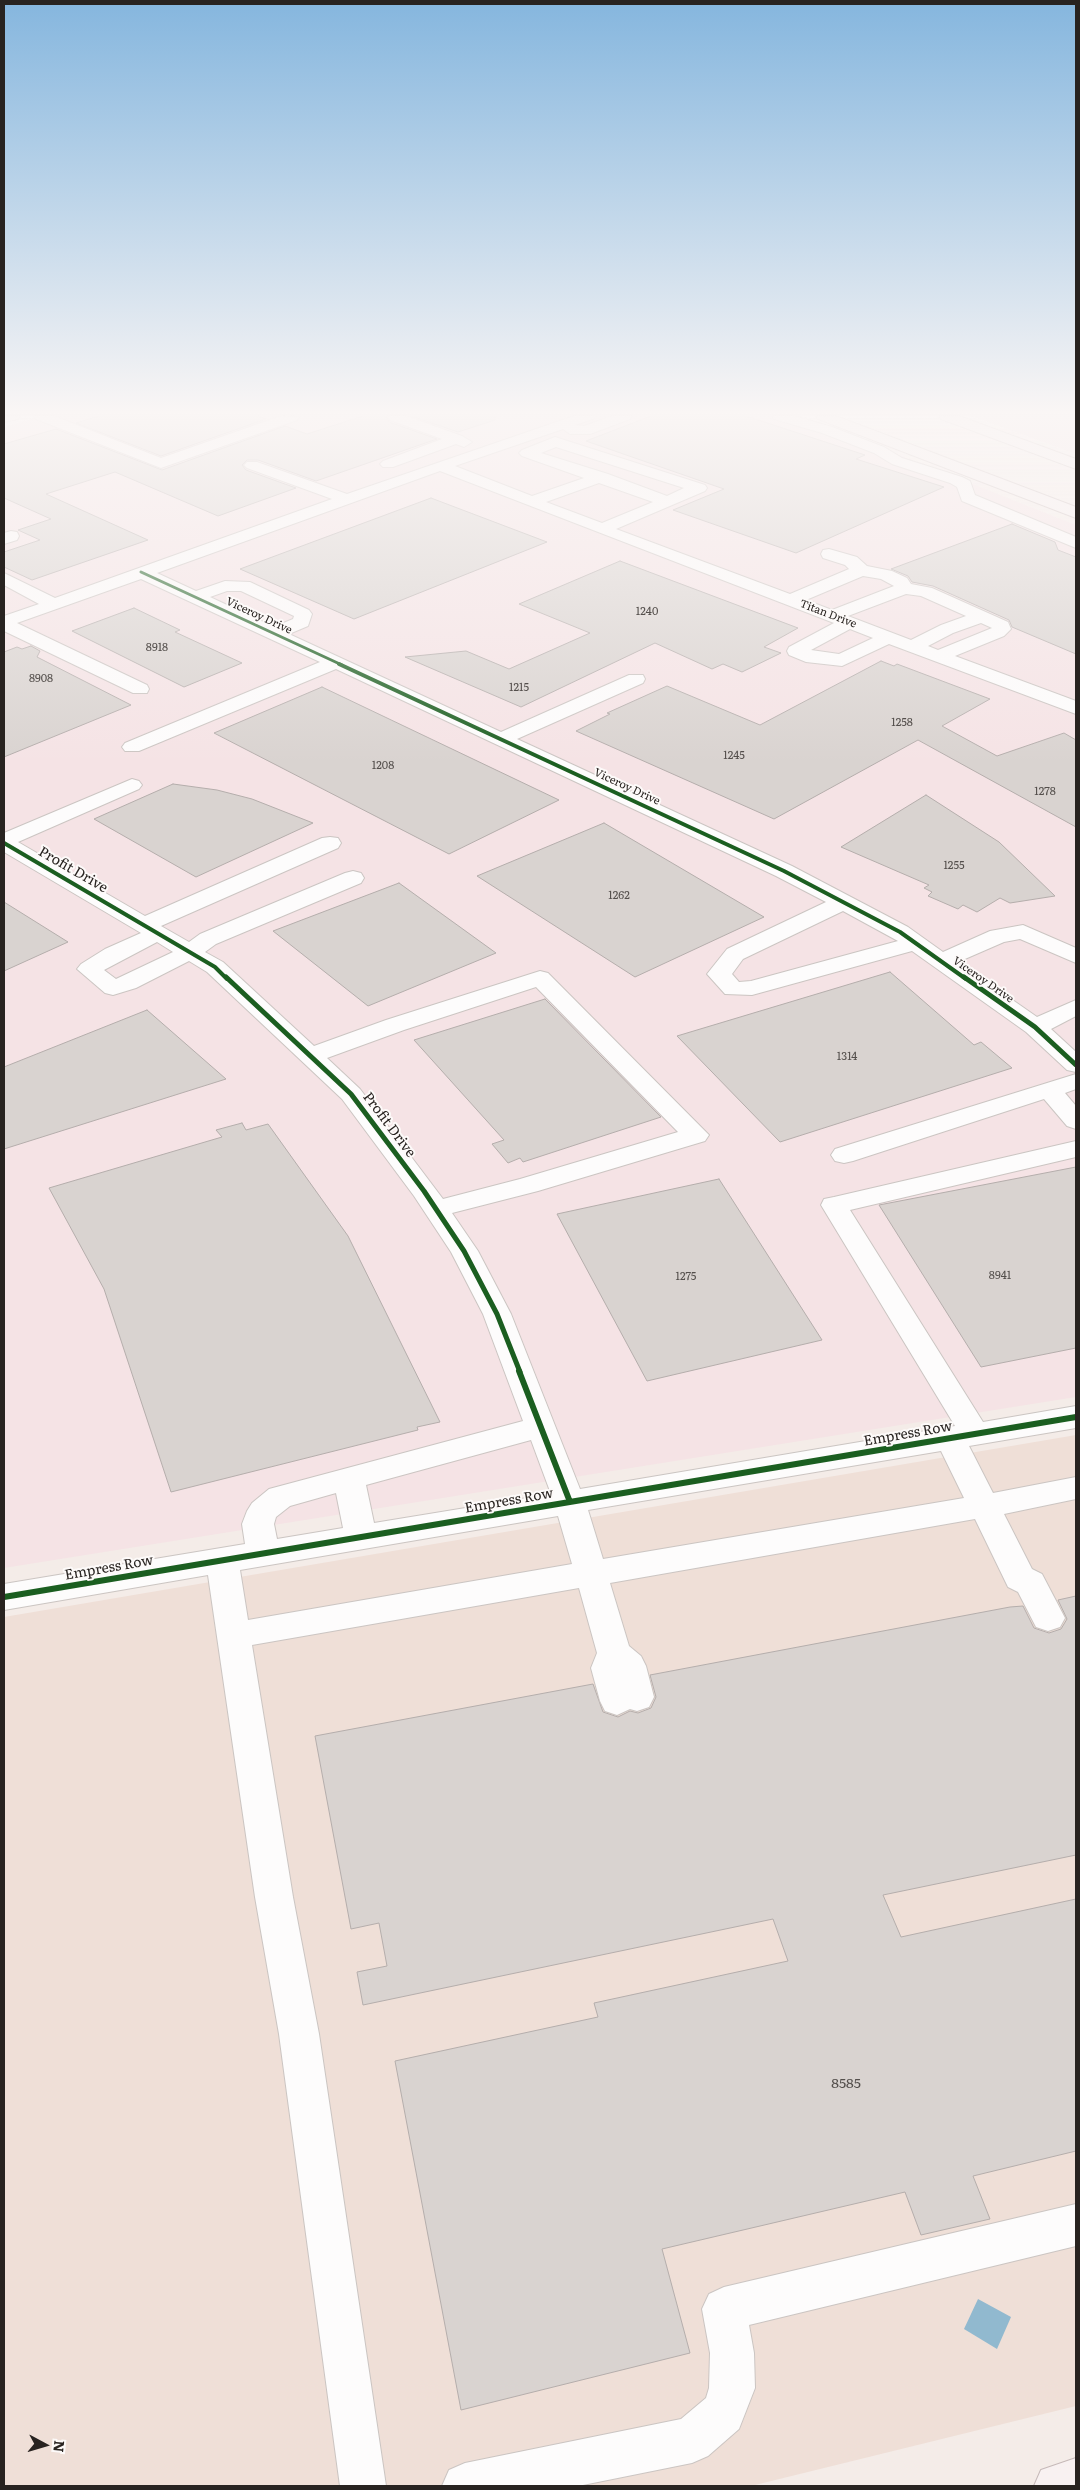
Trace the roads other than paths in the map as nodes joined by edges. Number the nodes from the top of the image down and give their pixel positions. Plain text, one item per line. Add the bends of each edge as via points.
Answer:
1 (253, 532) edge
2 (614, 532) edge
3 (1051, 532) edge
4 (635, 541) junction
5 (1076, 543) edge
6 (828, 554) dead end
7 (861, 570) junction
8 (141, 572) junction
9 (4, 578) edge
10 (904, 588) junction
11 (196, 597) junction
12 (791, 600) junction
13 (53, 604) junction
14 (980, 615) junction
15 (4, 623) edge
16 (837, 624) junction
17 (274, 634) junction
18 (888, 637) junction
19 (913, 646) junction
20 (939, 656) junction
21 (335, 663) junction
22 (636, 679) dead end
23 (140, 689) dead end
24 (1076, 708) edge
25 (501, 739) junction
26 (132, 747) dead end
27 (132, 785) dead end
28 (4, 842) edge
29 (330, 843) dead end
30 (353, 878) dead end
31 (843, 902) junction
32 (152, 929) junction
33 (915, 943) junction
34 (188, 953) junction
35 (1076, 956) edge
36 (940, 962) junction
37 (1076, 1007) edge
38 (1035, 1028) junction
39 (311, 1056) junction
40 (1076, 1065) edge
41 (1076, 1081) edge
42 (1049, 1090) junction
43 (1076, 1121) edge
44 (1076, 1149) edge
45 (844, 1155) dead end
46 (436, 1209) junction
47 (1076, 1416) edge
48 (541, 1427) junction
49 (962, 1436) junction
50 (349, 1478) junction
51 (1076, 1488) edge
52 (570, 1502) junction
53 (984, 1506) junction
54 (361, 1537) junction
55 (263, 1554) junction
56 (222, 1560) junction
57 (591, 1574) junction
58 (4, 1597) edge
59 (1039, 1620) dead end
60 (234, 1635) junction
61 (627, 1699) dead end
62 (1076, 2225) edge
63 (1076, 2481) edge
64 (363, 2486) edge
65 (465, 2486) edge
66 (1057, 2486) edge

1 - 8 street
2 - 4 street, Titan Drive
3 - 5 street
4 - 12 street, Titan Drive
4 - 16 street via 622,546 625,550
6 - 7 street via 850,561
7 - 10 street via 886,575 901,582
7 - 12 street
8 - 11 street, Viceroy Drive
8 - 13 street
9 - 13 street
10 - 14 street via 918,589
10 - 16 street
11 - 17 street, Viceroy Drive
11 - 17 street via 225,586 244,586 303,614 302,622
12 - 16 street, Titan Drive
13 - 15 street
14 - 19 street
14 - 20 street via 1002,626 1002,629
15 - 23 street
16 - 18 street, Titan Drive
16 - 18 street via 796,651 813,658 842,660
17 - 21 street, Viceroy Drive
18 - 19 street, Titan Drive
19 - 20 street, Titan Drive
20 - 24 street, Titan Drive
21 - 25 street, Viceroy Drive
21 - 26 street
22 - 25 street
25 - 31 street, Viceroy Drive via 784,871
27 - 28 street
28 - 32 street, Profit Drive
29 - 32 street
30 - 34 street via 208,938
31 - 33 street, Viceroy Drive
31 - 33 street via 735,954 719,974 733,989 752,988
32 - 34 street, Profit Drive
32 - 34 street via 89,969 112,988
33 - 36 street, Viceroy Drive
34 - 39 street, Profit Drive via 215,967
35 - 36 street via 1023,932 998,936
36 - 38 street, Viceroy Drive
37 - 38 street
38 - 40 street, Viceroy Drive
39 - 46 street, Profit Drive via 351,1094
39 - 46 street via 540,978 696,1135
41 - 42 street
42 - 43 street
42 - 45 street
44 - 49 street via 834,1205
46 - 48 street, Profit Drive via 464,1251 497,1314
47 - 49 street, Empress Row
48 - 50 street
48 - 52 street, Profit Drive
49 - 52 street, Empress Row
49 - 53 street
50 - 54 street
50 - 55 street via 280,1497 263,1511 258,1524
51 - 53 street
52 - 54 street, Empress Row
52 - 57 street, Profit Drive
53 - 57 street
53 - 59 street via 1020,1578 1014,1588
54 - 55 street, Empress Row
55 - 56 street, Empress Row
56 - 58 street, Empress Row
56 - 60 street
57 - 60 street
57 - 61 street, Profit Drive via 614,1653 608,1668
60 - 64 street via 274,1897 299,2034
62 - 65 street via 724,2309 732,2352 732,2388 723,2413 692,2440
63 - 66 main road

